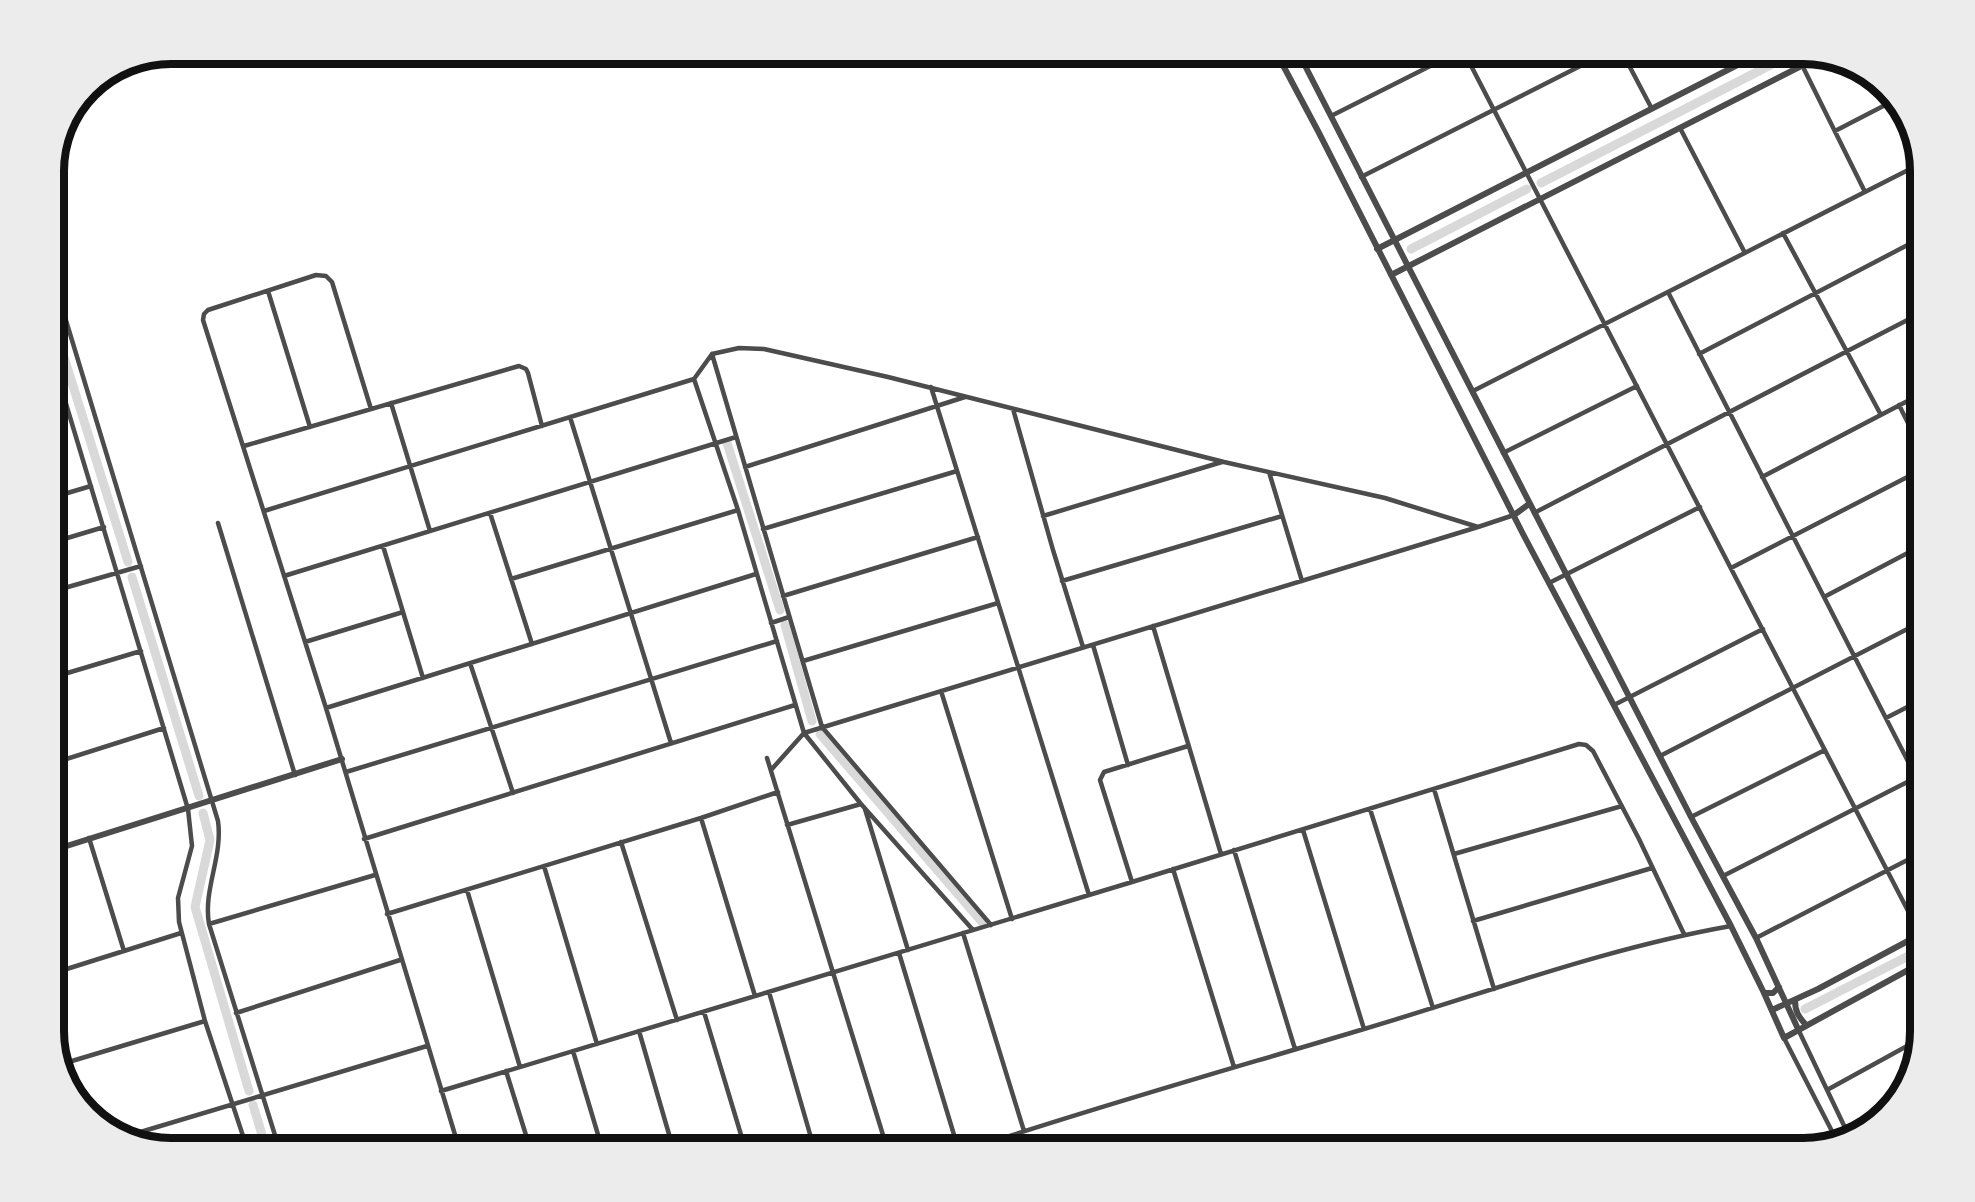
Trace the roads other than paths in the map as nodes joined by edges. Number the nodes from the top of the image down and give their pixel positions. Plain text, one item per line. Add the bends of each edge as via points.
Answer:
1 (1282, 64) edge
2 (1304, 64) edge
3 (1434, 64) edge
4 (1471, 64) edge
5 (1584, 64) edge
6 (1628, 64) edge
7 (1740, 64) edge
8 (1802, 65) joint
9 (1886, 104) edge
10 (1652, 109) junction
11 (1494, 110) junction
12 (1330, 116) junction
13 (1680, 128) junction
14 (1835, 131) junction
15 (1910, 169) edge
16 (1527, 172) junction
17 (1361, 177) junction
18 (1865, 192) junction
19 (1540, 198) junction
20 (1783, 234) junction
21 (1394, 240) junction
22 (1910, 244) edge
23 (1377, 249) junction
24 (1745, 253) junction
25 (1408, 266) junction
26 (1391, 275) junction
27 (268, 291) junction
28 (1668, 292) junction
29 (1816, 294) junction
30 (65, 317) edge
31 (1910, 319) edge
32 (1605, 324) junction
33 (1847, 352) junction
34 (712, 354) junction
35 (1699, 354) junction
36 (694, 379) junction
37 (1637, 386) junction
38 (931, 387) junction
39 (1473, 391) junction
40 (965, 398) junction
41 (65, 400) edge
42 (1910, 400) edge
43 (391, 403) junction
44 (1899, 405) junction
45 (937, 406) junction
46 (371, 409) junction
47 (1013, 409) junction
48 (1729, 412) junction
49 (1881, 415) junction
50 (570, 417) junction
51 (542, 426) junction
52 (310, 427) junction
53 (1910, 427) edge
54 (736, 437) junction
55 (716, 443) junction
56 (1667, 444) junction
57 (244, 446) junction
58 (1503, 453) junction
59 (1224, 462) junction
60 (410, 466) junction
61 (745, 467) junction
62 (957, 471) junction
63 (1269, 472) junction
64 (1910, 476) edge
65 (1762, 477) junction
66 (590, 482) junction
67 (91, 486) junction
68 (65, 494) edge
69 (1529, 504) junction
70 (1700, 507) junction
71 (738, 510) junction
72 (264, 512) junction
73 (490, 513) junction
74 (1534, 513) junction
75 (1514, 515) junction
76 (1043, 516) junction
77 (1282, 516) junction
78 (218, 523) dead end
79 (104, 527) junction
80 (1478, 527) junction
81 (763, 529) junction
82 (430, 531) junction
83 (1792, 536) junction
84 (978, 537) junction
85 (65, 539) edge
86 (383, 546) junction
87 (610, 549) junction
88 (1910, 552) edge
89 (141, 566) junction
90 (1731, 568) junction
91 (118, 572) junction
92 (756, 574) junction
93 (1566, 575) junction
94 (284, 576) junction
95 (511, 579) junction
96 (1062, 581) junction
97 (1302, 581) junction
98 (1549, 583) junction
99 (65, 588) edge
100 (783, 596) junction
101 (1824, 597) junction
102 (998, 603) junction
103 (403, 612) junction
104 (631, 613) junction
105 (789, 617) junction
106 (771, 623) junction
107 (1153, 626) junction
108 (1910, 628) edge
109 (1763, 629) junction
110 (777, 641) junction
111 (305, 642) junction
112 (532, 644) junction
113 (1093, 645) junction
114 (1083, 648) junction
115 (141, 651) junction
116 (1854, 657) junction
117 (803, 661) junction
118 (470, 663) junction
119 (1018, 667) junction
120 (65, 674) edge
121 (423, 678) junction
122 (651, 679) junction
123 (1793, 688) junction
124 (941, 691) junction
125 (1629, 697) junction
126 (795, 705) junction
127 (1614, 705) junction
128 (1910, 706) edge
129 (326, 708) junction
130 (1886, 718) junction
131 (822, 727) junction
132 (164, 728) junction
133 (491, 728) junction
134 (804, 733) junction
135 (671, 743) junction
136 (1188, 746) junction
137 (1825, 750) junction
138 (1660, 756) junction
139 (767, 758) dead end
140 (342, 759) junction
141 (65, 760) edge
142 (1910, 762) edge
143 (1128, 765) junction
144 (771, 770) junction
145 (346, 772) junction
146 (295, 775) junction
147 (1910, 780) edge
148 (1434, 789) junction
149 (778, 792) junction
150 (513, 793) junction
151 (212, 801) junction
152 (863, 806) junction
153 (1622, 806) junction
154 (188, 809) junction
155 (1370, 809) junction
156 (1855, 809) junction
157 (1690, 817) junction
158 (701, 818) junction
159 (787, 825) junction
160 (1303, 830) junction
161 (89, 838) junction
162 (364, 839) junction
163 (621, 843) junction
164 (65, 846) edge
165 (1234, 850) junction
166 (1221, 854) junction
167 (1454, 855) junction
168 (1910, 859) edge
169 (544, 866) junction
170 (1652, 868) junction
171 (1173, 869) junction
172 (1887, 871) junction
173 (375, 875) junction
174 (1723, 876) junction
175 (1132, 882) junction
176 (466, 890) junction
177 (1089, 895) junction
178 (387, 914) junction
179 (1910, 914) edge
180 (1012, 919) junction
181 (1473, 921) junction
182 (209, 924) junction
183 (991, 925) junction
184 (1731, 926) junction
185 (973, 930) junction
186 (181, 933) junction
187 (963, 933) junction
188 (1684, 934) junction
189 (1756, 938) junction
190 (1910, 940) edge
191 (908, 950) junction
192 (124, 951) junction
193 (899, 953) junction
194 (400, 960) junction
195 (1910, 969) edge
196 (65, 970) edge
197 (832, 973) junction
198 (1779, 987) junction
199 (1494, 989) junction
200 (769, 992) junction
201 (1764, 993) junction
202 (755, 996) junction
203 (1795, 1000) junction
204 (1787, 1003) junction
205 (1433, 1008) junction
206 (1772, 1010) junction
207 (704, 1012) junction
208 (236, 1013) junction
209 (677, 1020) junction
210 (205, 1021) junction
211 (1806, 1024) junction
212 (1364, 1029) junction
213 (1798, 1029) junction
214 (639, 1031) junction
215 (1784, 1038) junction
216 (597, 1044) junction
217 (1910, 1044) edge
218 (427, 1046) junction
219 (1295, 1048) junction
220 (573, 1051) junction
221 (69, 1062) edge
222 (520, 1067) junction
223 (1234, 1067) junction
224 (506, 1071) junction
225 (1827, 1090) junction
226 (441, 1091) junction
227 (263, 1095) junction
228 (232, 1103) junction
229 (1845, 1128) edge
230 (1024, 1131) junction
231 (139, 1132) edge
232 (1833, 1133) edge
233 (244, 1138) edge
234 (276, 1138) edge
235 (456, 1138) edge
236 (527, 1138) edge
237 (599, 1138) edge
238 (670, 1138) edge
239 (742, 1138) edge
240 (811, 1138) edge
241 (884, 1138) edge
242 (955, 1138) edge
243 (1003, 1138) edge

1 - 23 street
2 - 12 street
3 - 12 street
4 - 11 street
5 - 11 street
6 - 10 street
7 - 10 street
8 - 13 street
8 - 14 street
9 - 14 street
10 - 16 street
11 - 16 street
11 - 17 street
12 - 17 street
13 - 19 street
13 - 24 street
14 - 18 street
15 - 18 street
16 - 19 street
16 - 21 street
17 - 21 street
18 - 20 street
19 - 25 street
19 - 32 street
20 - 24 street
20 - 29 street
21 - 23 street
21 - 25 street
22 - 29 street
23 - 26 street
24 - 28 street
25 - 26 street
25 - 39 street
26 - 75 street
27 - 46 street via 316,275 326,276 332,282
27 - 52 street
27 - 57 street via 208,310 203,320
28 - 32 street
28 - 35 street
29 - 33 street
29 - 35 street
30 - 89 street
31 - 33 street
32 - 37 street
32 - 39 street
33 - 48 street
33 - 49 street
34 - 36 street
34 - 38 street via 739,348 764,349
34 - 54 street
35 - 48 street
36 - 50 street
36 - 55 street
37 - 56 street
37 - 58 street
38 - 40 street
38 - 45 street
39 - 58 street
40 - 45 street
40 - 47 street
41 - 67 street
42 - 44 street
43 - 46 street
43 - 51 street via 519,366 528,373
43 - 60 street
44 - 49 street
44 - 53 street
45 - 61 street
45 - 62 street
46 - 52 street
47 - 59 street
47 - 76 street
48 - 56 street
48 - 65 street
49 - 65 street
50 - 51 street
50 - 66 street
51 - 60 street
52 - 57 street
54 - 55 street
54 - 61 street
55 - 66 street
55 - 71 street
56 - 70 street
56 - 74 street
57 - 72 street
58 - 69 street
59 - 63 street
59 - 76 street
60 - 72 street
60 - 82 street
61 - 81 street
62 - 81 street
62 - 84 street
63 - 77 street
63 - 80 street via 1384,498
64 - 83 street
65 - 83 street
66 - 73 street
66 - 87 street
67 - 68 street
67 - 79 street
69 - 74 street
69 - 75 street
70 - 90 street
70 - 93 street
71 - 87 street
71 - 92 street
72 - 94 street
73 - 82 street
73 - 95 street
74 - 93 street
75 - 80 street
75 - 98 street
76 - 96 street
77 - 96 street
77 - 97 street
78 - 146 street
79 - 85 street
79 - 91 street
80 - 97 street
81 - 100 street
82 - 86 street
83 - 90 street
83 - 101 street
84 - 100 street
84 - 102 street
86 - 94 street
86 - 103 street
87 - 95 street
87 - 104 street
88 - 101 street
89 - 91 street
89 - 151 street
90 - 109 street
91 - 99 street
91 - 115 street
92 - 104 street
92 - 106 street
93 - 98 street
93 - 125 street
94 - 111 street
95 - 112 street
96 - 114 street
97 - 107 street
98 - 127 street
100 - 105 street
101 - 116 street
102 - 117 street
102 - 119 street
103 - 111 street
103 - 121 street
104 - 112 street
104 - 122 street
105 - 106 street
105 - 117 street
106 - 110 street
107 - 113 street
107 - 136 street
108 - 116 street
109 - 123 street
109 - 125 street
110 - 122 street
110 - 126 street
111 - 129 street
112 - 118 street
113 - 114 street
113 - 143 street
114 - 119 street
115 - 120 street
115 - 132 street
116 - 123 street
116 - 130 street
117 - 131 street
118 - 121 street
118 - 133 street
119 - 124 street
119 - 177 street
121 - 129 street
122 - 133 street
122 - 135 street
123 - 137 street
123 - 138 street
124 - 131 street
124 - 180 street
125 - 127 street
125 - 138 street
126 - 134 street
126 - 135 street
127 - 184 street
128 - 130 street
129 - 140 street
130 - 142 street
131 - 134 street
131 - 183 street
132 - 141 street
132 - 154 street
133 - 145 street
133 - 150 street
134 - 144 street
134 - 152 street
135 - 150 street
136 - 143 street
136 - 166 street
137 - 156 street
137 - 157 street
138 - 157 street
139 - 144 street
140 - 145 street
140 - 146 street
143 - 175 street via 1104,772 1100,780
144 - 149 street
145 - 162 street
146 - 151 street
147 - 156 street
148 - 153 street via 1579,744 1593,751
148 - 155 street
148 - 167 street
149 - 158 street
149 - 159 street
150 - 162 street
151 - 154 street
151 - 182 street via 220,834 207,906
152 - 159 street
152 - 185 street
152 - 191 street
153 - 167 street
153 - 170 street
154 - 161 street
154 - 186 street via 192,846 178,898
155 - 160 street
155 - 205 street
156 - 172 street
156 - 174 street
157 - 174 street
158 - 163 street
158 - 202 street
159 - 197 street
160 - 165 street
160 - 212 street
161 - 164 street
161 - 192 street
162 - 173 street
163 - 169 street
163 - 209 street
165 - 166 street
165 - 219 street
166 - 171 street
167 - 181 street
168 - 172 street
169 - 176 street
169 - 216 street
170 - 181 street
170 - 188 street
171 - 175 street
171 - 223 street
172 - 179 street
172 - 189 street
173 - 178 street
173 - 182 street
174 - 189 street
175 - 177 street
176 - 178 street
176 - 222 street
177 - 180 street
178 - 194 street
180 - 183 street
181 - 199 street
182 - 208 street
183 - 185 street
184 - 188 street
184 - 201 street
185 - 187 street
186 - 192 street
186 - 210 street
187 - 191 street
187 - 230 street
188 - 199 street
189 - 198 street
190 - 203 street
191 - 193 street
192 - 196 street
193 - 197 street
193 - 242 street
194 - 208 street
194 - 218 street
195 - 211 street
197 - 200 street
197 - 241 street
198 - 201 street via 1773,993
198 - 204 street
199 - 205 street
200 - 202 street
200 - 240 street
201 - 206 street
202 - 207 street
203 - 204 street
203 - 211 street via 1798,1016
204 - 206 street
204 - 213 street
205 - 212 street
206 - 215 street
207 - 209 street
207 - 239 street
208 - 227 street
209 - 214 street
210 - 221 street
210 - 228 street
211 - 213 street
212 - 219 street
213 - 215 street
213 - 225 street
214 - 216 street
214 - 238 street
215 - 232 street
216 - 220 street
217 - 225 street
218 - 226 street
218 - 227 street
219 - 223 street
220 - 222 street
220 - 237 street
222 - 224 street
223 - 230 street
224 - 226 street
224 - 236 street
225 - 229 street
226 - 235 street
227 - 228 street
227 - 234 street
228 - 231 street
228 - 233 street
230 - 243 street

